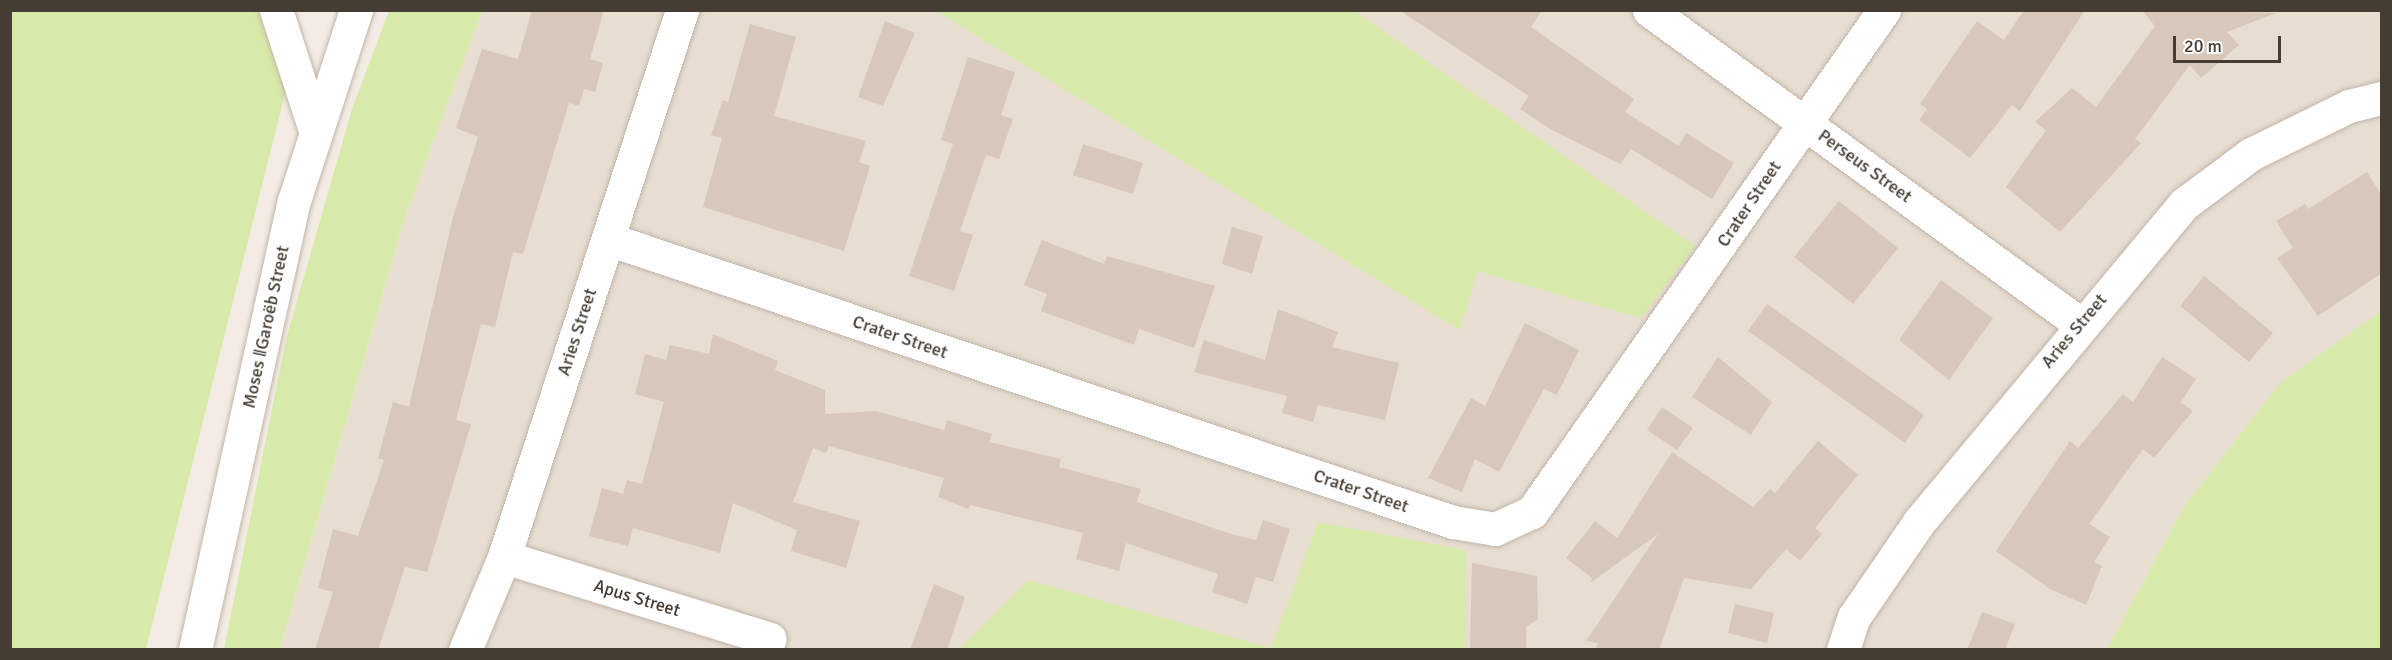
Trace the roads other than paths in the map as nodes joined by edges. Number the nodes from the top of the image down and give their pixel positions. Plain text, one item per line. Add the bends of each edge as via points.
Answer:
1 (276, 10) edge
2 (356, 10) edge
3 (682, 10) edge
4 (1649, 10) edge
5 (1884, 10) edge
6 (2382, 98) edge
7 (1804, 121) junction
8 (316, 133) junction
9 (608, 239) junction
10 (2079, 323) junction
11 (504, 557) junction
12 (770, 639) dead end
13 (195, 650) edge
14 (465, 650) edge
15 (1843, 650) edge

1 - 8 street
2 - 8 street, Moses ǁGaroëb Street
3 - 9 street, Aries Street
4 - 7 street, Perseus Street
5 - 7 street, Crater Street
6 - 10 street, Aries Street via 2349,106 2251,154 2194,196
7 - 9 street, Crater Street via 1532,512 1495,529 1453,522
7 - 10 street, Perseus Street
8 - 13 street, Moses ǁGaroëb Street via 294,201
9 - 11 street, Aries Street
10 - 15 street, Aries Street via 1918,522 1854,617
11 - 12 street, Apus Street
11 - 14 street, Aries Street

